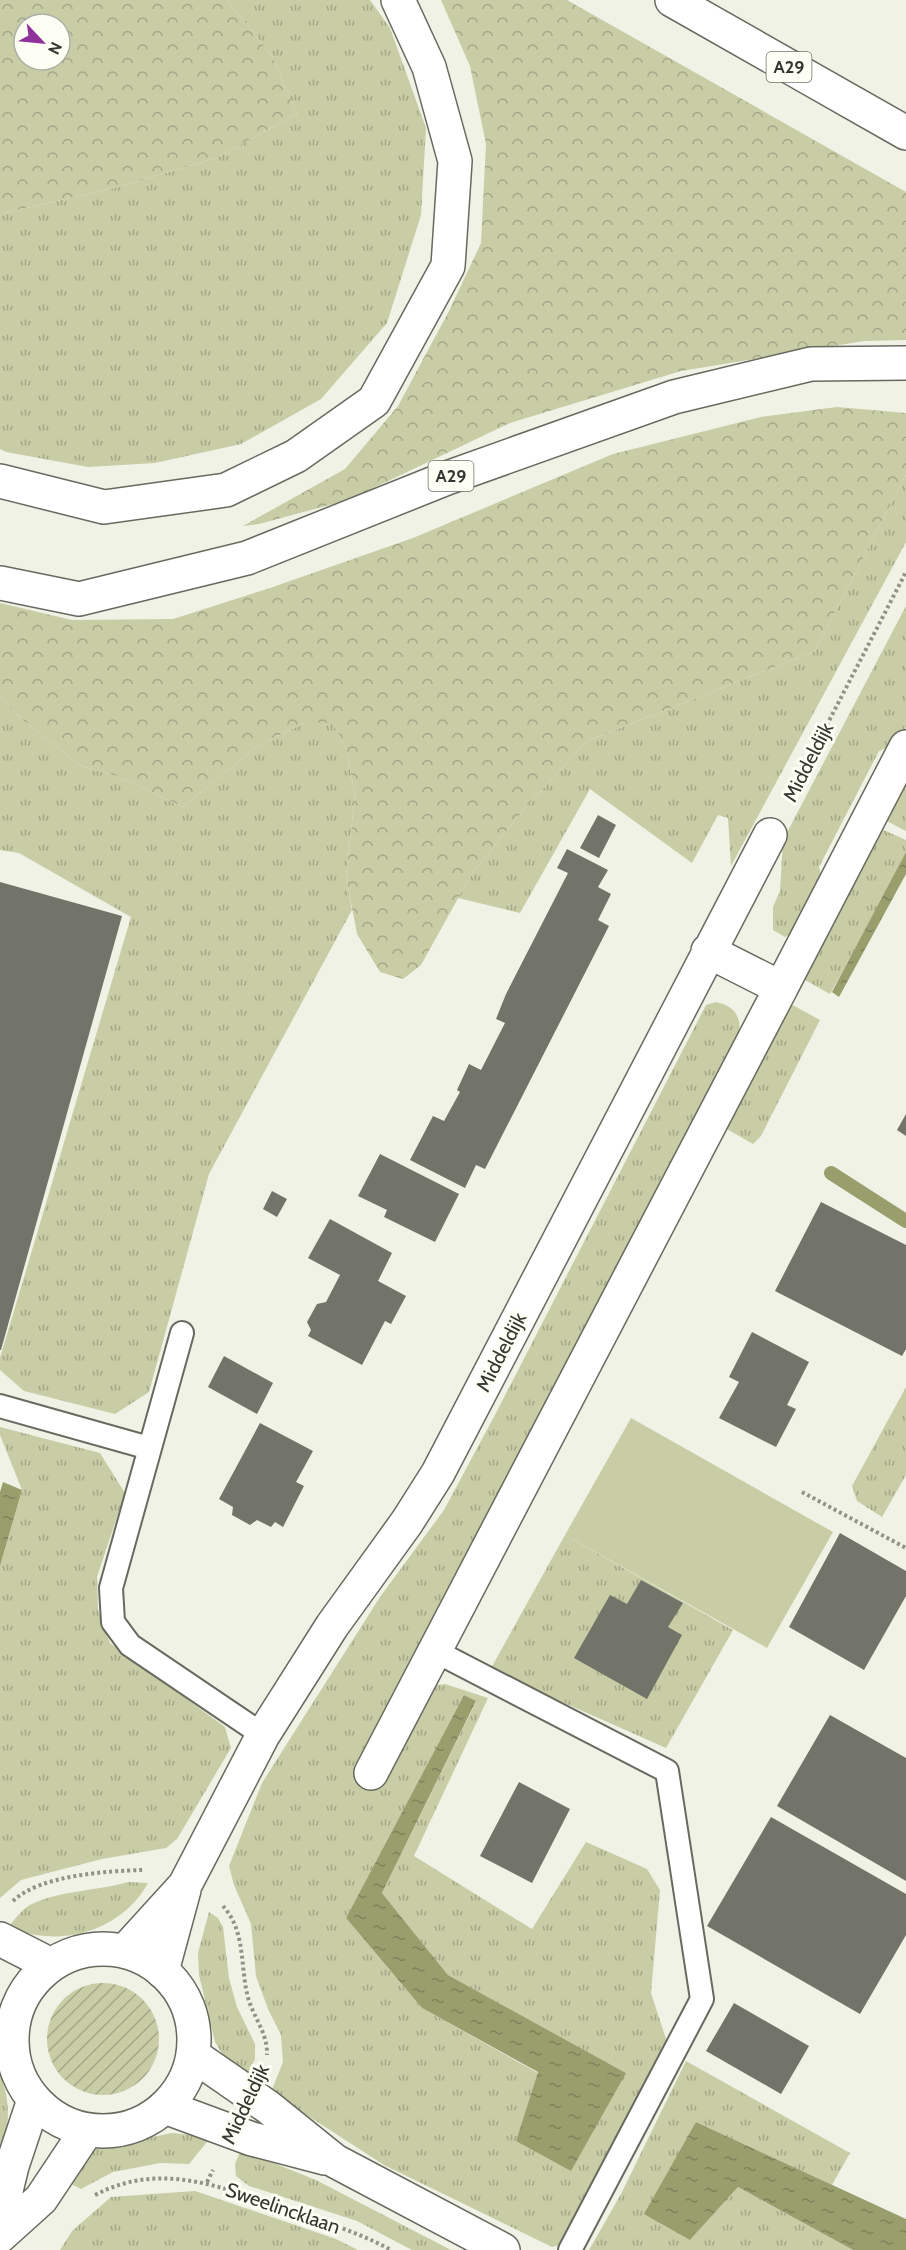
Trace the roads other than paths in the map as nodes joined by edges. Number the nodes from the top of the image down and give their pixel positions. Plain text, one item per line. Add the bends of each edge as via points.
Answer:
1 (398, 0) edge
2 (672, 0) edge
3 (906, 133) edge
4 (906, 363) edge
5 (0, 481) edge
6 (0, 583) edge
7 (906, 747) edge
8 (770, 835) road end
9 (708, 951) junction
10 (781, 988) junction
11 (182, 1333) dead end
12 (0, 1406) edge
13 (149, 1448) junction
14 (435, 1651) junction
15 (263, 1735) junction
16 (371, 1773) dead end
17 (185, 1886) junction
18 (0, 1939) edge
19 (125, 1951) junction
20 (51, 1965) junction
21 (162, 1971) junction
22 (7, 2012) edge
23 (193, 2055) junction
24 (34, 2100) junction
25 (165, 2107) junction
26 (87, 2130) junction
27 (335, 2161) junction
28 (0, 2216) edge
29 (0, 2236) edge
30 (503, 2250) edge
31 (570, 2250) edge

1 - 5 main road via 429,67 455,161 448,266 374,401 296,456 226,490 104,507
2 - 3 main road, A29
4 - 6 main road, A29 via 811,364 674,397 447,478 247,558 91,597 79,599
7 - 10 main road
8 - 9 main road, Middeldijk
9 - 10 main road
9 - 15 main road, Middeldijk via 438,1473 332,1626
10 - 14 main road
11 - 13 lane
12 - 13 lane
13 - 15 lane via 111,1588 113,1622 130,1646
14 - 16 main road
14 - 31 lane via 667,1771 702,1999
15 - 17 main road, Middeldijk
17 - 19 main road, Middeldijk
17 - 21 main road, Middeldijk
18 - 20 main road
19 - 20 main road via 81,1951
19 - 21 main road
20 - 22 main road
21 - 23 main road via 186,2002 193,2029
22 - 24 main road via 14,2062
23 - 25 main road via 183,2083
23 - 27 main road
24 - 26 main road via 58,2120
24 - 28 main road
25 - 26 main road via 129,2127 102,2132
25 - 27 main road via 233,2133
26 - 29 main road via 41,2199
27 - 30 main road

